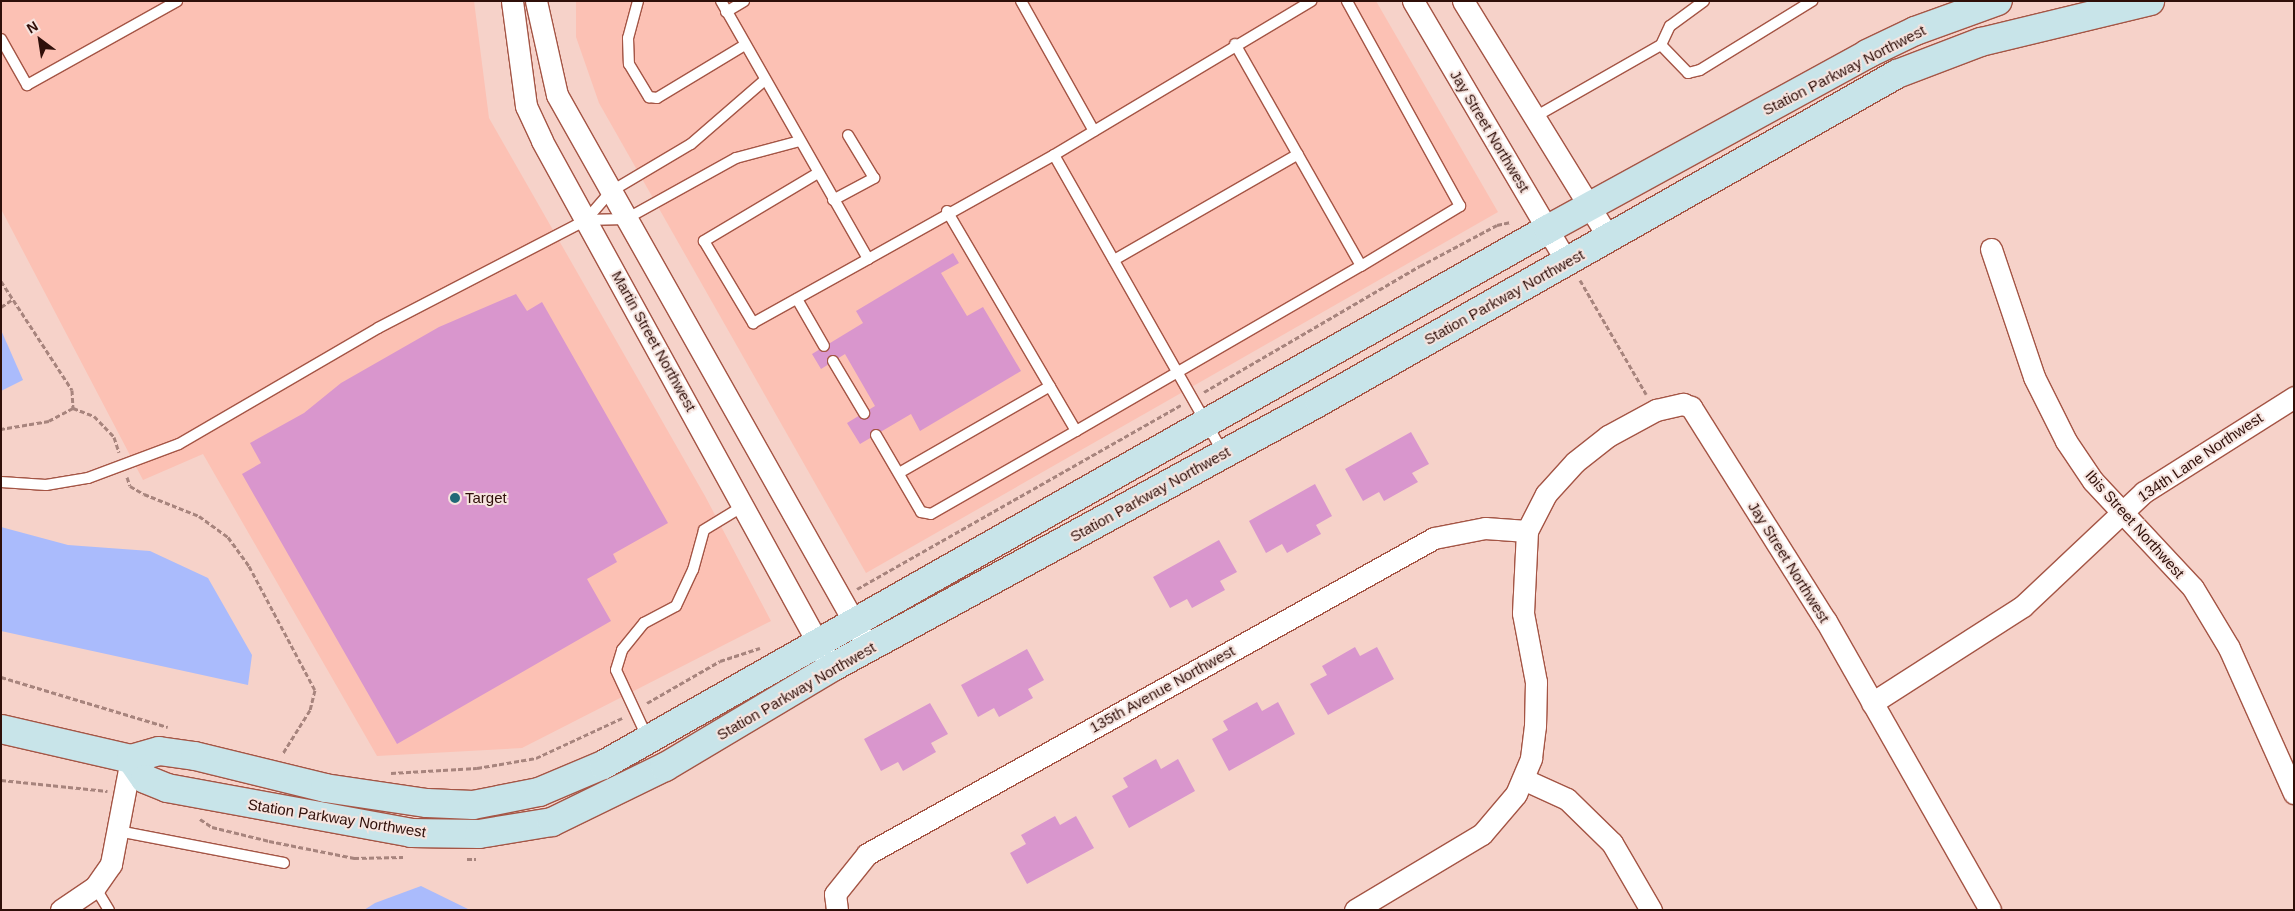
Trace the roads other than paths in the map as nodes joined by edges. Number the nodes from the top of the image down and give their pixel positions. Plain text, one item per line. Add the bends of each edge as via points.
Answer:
1 (177, 1) edge
2 (512, 1) edge
3 (536, 1) edge
4 (638, 1) edge
5 (720, 1) edge
6 (744, 1) edge
7 (1020, 1) edge
8 (1311, 1) edge
9 (1347, 1) edge
10 (1413, 1) edge
11 (1463, 1) edge
12 (1704, 1) edge
13 (1812, 1) edge
14 (1998, 1) edge
15 (2150, 1) edge
16 (2101, 6) edge
17 (726, 12) junction
18 (1, 39) edge
19 (1235, 44) junction
20 (1661, 44) junction
21 (745, 45) junction
22 (765, 80) junction
23 (1533, 118) junction
24 (1094, 131) junction
25 (848, 135) dead end
26 (800, 141) junction
27 (1298, 154) junction
28 (1054, 156) junction
29 (818, 173) junction
30 (610, 192) junction
31 (833, 200) junction
32 (1587, 208) junction
33 (947, 211) junction
34 (586, 220) junction
35 (626, 220) junction
36 (1548, 229) junction
37 (1609, 238) junction
38 (1991, 249) dead end
39 (868, 259) junction
40 (1114, 260) junction
41 (1361, 266) junction
42 (1570, 267) junction
43 (797, 299) junction
44 (824, 346) dead end
45 (833, 361) dead end
46 (1177, 371) junction
47 (1050, 386) junction
48 (2294, 397) edge
49 (864, 413) dead end
50 (1208, 425) junction
51 (1076, 431) junction
52 (876, 435) dead end
53 (1224, 453) junction
54 (899, 473) junction
55 (1, 482) edge
56 (745, 505) junction
57 (2121, 514) junction
58 (1527, 531) junction
59 (855, 624) junction
60 (818, 644) junction
61 (869, 649) junction
62 (832, 668) junction
63 (1872, 703) junction
64 (1, 729) edge
65 (649, 740) junction
66 (131, 759) junction
67 (666, 767) junction
68 (1522, 779) junction
69 (2294, 793) edge
70 (118, 831) junction
71 (284, 863) dead end
72 (95, 887) junction
73 (61, 910) edge
74 (109, 910) edge
75 (837, 910) edge
76 (1355, 910) edge
77 (1651, 910) edge
78 (1990, 910) edge

1 - 18 lane via 27,85
2 - 34 street, Martin Street Northwest via 526,106
3 - 30 street via 557,95
4 - 21 lane via 628,38 630,64 649,97 657,98
5 - 17 lane
6 - 17 lane
7 - 24 lane
8 - 19 lane
9 - 41 lane via 1460,206
10 - 36 street, Jay Street Northwest
11 - 23 street
12 - 20 lane via 1670,26
13 - 20 lane via 1700,70 1688,73
14 - 32 street, Station Parkway Northwest via 1915,31 1867,54
15 - 16 street, Station Parkway Northwest
16 - 37 street, Station Parkway Northwest via 1980,42 1897,74
17 - 21 lane
19 - 24 lane
19 - 27 lane
20 - 23 lane
21 - 22 lane
22 - 26 lane
22 - 30 lane via 691,144
23 - 32 street
24 - 28 lane
25 - 31 lane via 874,178
26 - 29 lane
26 - 35 lane via 736,158
27 - 40 lane
27 - 41 lane
28 - 33 lane
28 - 40 lane
29 - 31 lane
29 - 43 lane via 704,241 753,323
30 - 34 lane
30 - 35 street
31 - 39 lane
32 - 36 street, Station Parkway Northwest
32 - 37 street
33 - 39 lane
33 - 47 lane
34 - 35 lane
34 - 55 lane via 378,328 179,444 125,468 46,485
34 - 56 street, Martin Street Northwest
35 - 59 street
36 - 42 street, Jay Street Northwest
36 - 50 street, Station Parkway Northwest
37 - 42 street, Station Parkway Northwest
38 - 57 street, Ibis Street Northwest via 2034,377 2066,442
39 - 43 lane
40 - 46 lane
41 - 46 lane
42 - 53 street, Station Parkway Northwest
43 - 44 lane
45 - 49 lane
46 - 50 lane
46 - 51 lane
47 - 51 lane
47 - 54 lane
48 - 57 street, 134th Lane Northwest via 2144,492
50 - 53 lane
50 - 59 street, Station Parkway Northwest
51 - 54 lane via 932,514 921,512
52 - 54 lane
53 - 61 street, Station Parkway Northwest
56 - 60 street, Martin Street Northwest
56 - 65 lane via 704,530 693,570 676,606 644,622 622,650 616,670
57 - 63 street, 134th Lane Northwest via 2023,606
57 - 69 street, Ibis Street Northwest via 2193,588 2229,648
58 - 63 street, Jay Street Northwest via 1546,494 1575,462 1608,436 1656,410 1691,407
58 - 68 street via 1523,613 1536,682 1536,708 1531,758
58 - 75 street, 135th Avenue Northwest via 1485,528 1434,538 867,854 835,894
59 - 60 street, Station Parkway Northwest
59 - 61 street
60 - 62 street, Martin Street Northwest
60 - 65 street, Station Parkway Northwest
61 - 62 street, Station Parkway Northwest
62 - 67 street, Station Parkway Northwest
63 - 78 street, Jay Street Northwest
64 - 66 street, Station Parkway Northwest
65 - 66 street, Station Parkway Northwest via 603,765 540,792 473,805 427,804 325,788 159,751
65 - 67 street
66 - 67 street, Station Parkway Northwest via 145,778 167,788 411,833 479,834 552,822
66 - 70 street
68 - 76 street via 1516,794 1482,834
68 - 77 street via 1567,799 1612,843
70 - 71 lane
70 - 72 street via 111,864
72 - 73 street
72 - 74 lane

